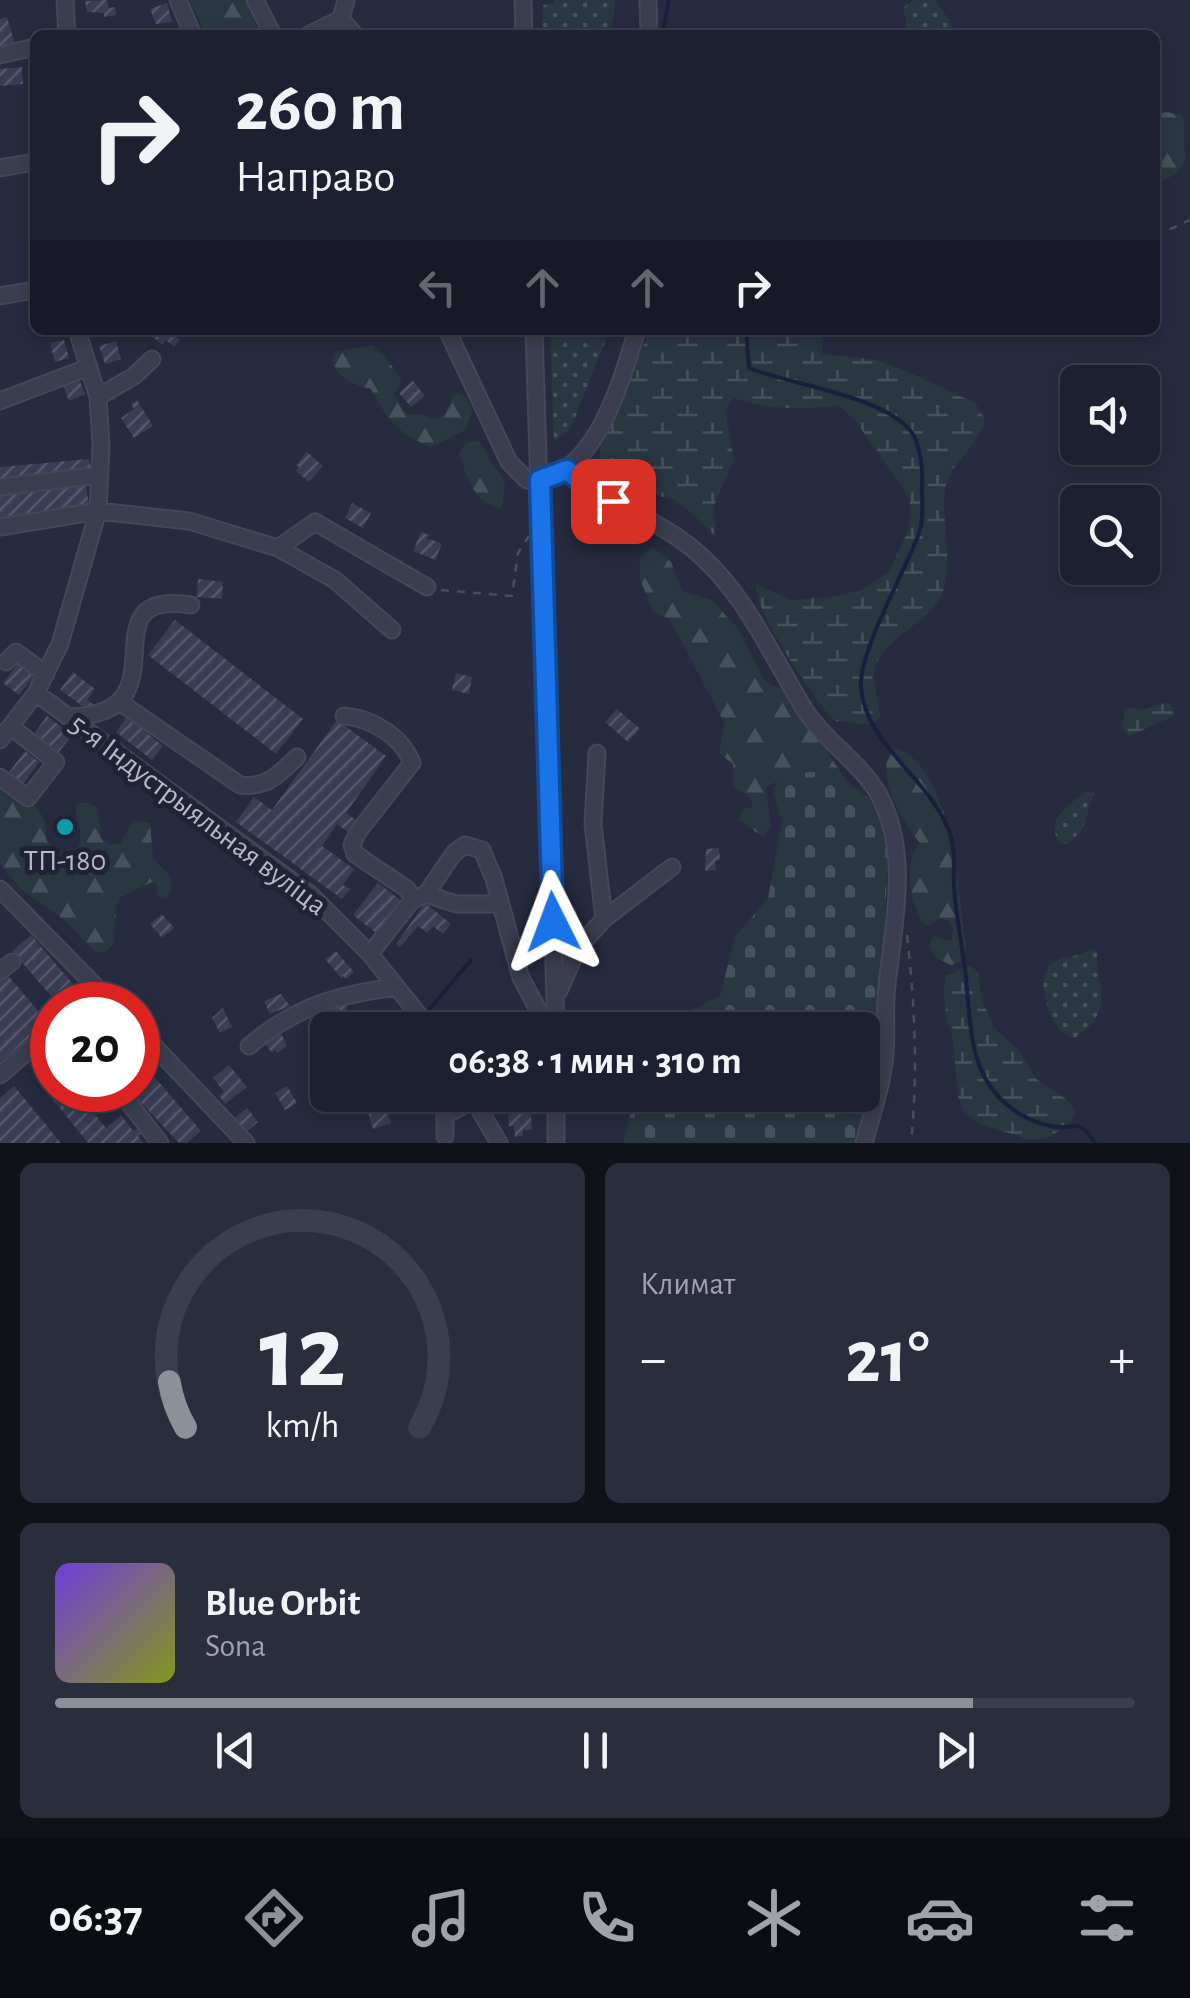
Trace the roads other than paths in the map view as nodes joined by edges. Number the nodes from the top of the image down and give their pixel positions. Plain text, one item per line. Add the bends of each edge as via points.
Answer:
1 (66, 0) edge
2 (178, 0) edge
3 (255, 0) edge
4 (346, 0) edge
5 (523, 0) edge
6 (648, 0) edge
7 (341, 19) junction
8 (67, 30) edge
9 (191, 30) edge
10 (270, 30) edge
11 (318, 30) edge
12 (351, 30) edge
13 (524, 30) edge
14 (648, 30) edge
15 (30, 48) edge
16 (0, 55) edge
17 (30, 163) edge
18 (0, 168) edge
19 (30, 291) edge
20 (0, 296) edge
21 (79, 335) edge
22 (449, 335) edge
23 (534, 335) edge
24 (635, 335) edge
25 (152, 359) dead end
26 (89, 367) junction
27 (98, 397) junction
28 (0, 401) edge
29 (567, 470) junction
30 (100, 475) junction
31 (540, 480) junction
32 (0, 487) edge
33 (98, 511) junction
34 (0, 526) edge
35 (278, 548) junction
36 (428, 587) road end
37 (191, 605) dead end
38 (392, 630) dead end
39 (6, 662) dead end
40 (46, 674) junction
41 (36, 693) junction
42 (121, 703) junction
43 (344, 716) dead end
44 (70, 717) junction
45 (10, 726) junction
46 (0, 740) edge
47 (598, 754) dead end
48 (297, 757) dead end
49 (0, 777) edge
50 (672, 867) dead end
51 (0, 889) edge
52 (419, 897) junction
53 (500, 904) junction
54 (604, 919) junction
55 (370, 954) junction
56 (91, 982) edge
57 (395, 987) junction
58 (557, 995) junction
59 (416, 1012) edge
60 (539, 1012) edge
61 (557, 1012) edge
62 (249, 1046) dead end
63 (30, 1049) edge
64 (160, 1052) edge
65 (0, 1074) edge
66 (136, 1112) edge
67 (450, 1112) edge
68 (480, 1112) edge
69 (556, 1112) edge
70 (445, 1136) dead end
71 (160, 1143) edge
72 (246, 1143) edge
73 (499, 1143) edge
74 (556, 1143) edge
75 (864, 1143) edge

1 - 8 street
2 - 9 street
3 - 10 street
4 - 7 street
5 - 13 street
6 - 14 street
7 - 11 street
7 - 12 street
15 - 16 street
17 - 18 street
19 - 20 street
21 - 26 street
22 - 31 street via 509,462 527,480
23 - 31 street
24 - 29 street via 590,444
25 - 27 street
26 - 27 street
26 - 28 street
27 - 30 street
29 - 31 street
29 - 75 street via 702,556 737,598 810,717 881,799 897,860 897,897 885,1056
30 - 32 street
30 - 33 street
31 - 58 street
33 - 34 street
33 - 35 street via 189,521
33 - 40 street
35 - 36 street via 315,522
35 - 38 street via 334,580
37 - 42 street via 163,600 148,607 135,630 132,677
39 - 40 street via 16,652
40 - 41 street
41 - 44 street, 5-я Індустрыяльная вуліца
41 - 45 street
42 - 44 street via 96,716
42 - 48 street via 240,785 270,782
43 - 52 street via 363,718 409,755 412,763 352,844 355,854
44 - 55 street, 5-я Індустрыяльная вуліца via 310,896
45 - 46 street
45 - 49 street via 56,762 28,798
47 - 54 street via 593,824
50 - 54 street
51 - 56 street
52 - 53 street
52 - 53 street via 465,845 482,850
52 - 55 street
53 - 60 street via 521,978
54 - 58 street via 578,948
55 - 57 street, 5-я Індустрыяльная вуліца
57 - 59 street, 5-я Індустрыяльная вуліца
57 - 62 street via 312,1004
58 - 61 street
63 - 65 street
64 - 72 street
66 - 71 street
67 - 70 street
68 - 73 street
69 - 74 street

